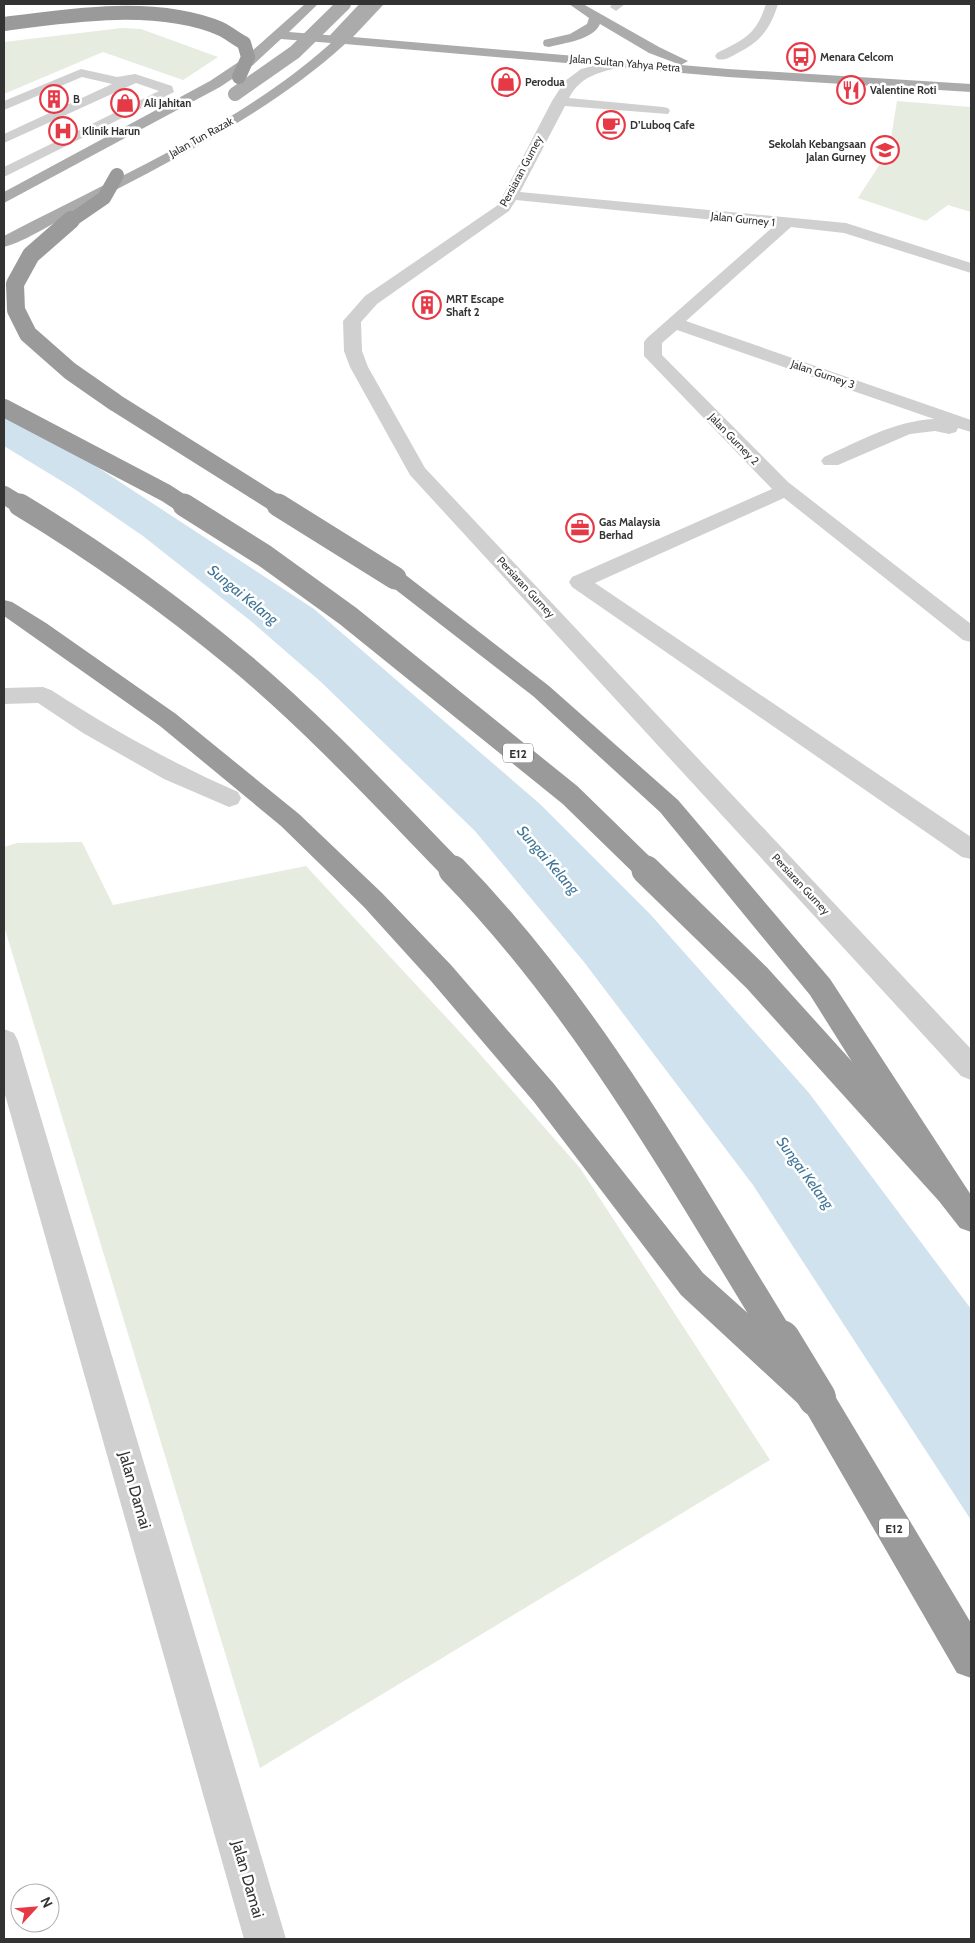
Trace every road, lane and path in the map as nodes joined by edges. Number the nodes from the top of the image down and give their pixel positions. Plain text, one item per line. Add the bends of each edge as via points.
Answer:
1 (312, 4) edge
2 (344, 4) edge
3 (575, 4) edge
4 (772, 4) edge
5 (374, 5) edge
6 (615, 5) edge
7 (596, 16) junction
8 (631, 16) dead end
9 (384, 21) dead end
10 (4, 24) edge
11 (291, 25) junction
12 (355, 30) junction
13 (280, 35) junction
14 (486, 39) dead end
15 (344, 40) junction
16 (588, 46) dead end
17 (433, 47) junction
18 (626, 48) dead end
19 (654, 50) junction
20 (695, 53) dead end
21 (718, 55) joint
22 (362, 56) dead end
23 (555, 57) junction
24 (752, 58) dead end
25 (339, 61) dead end
26 (620, 63) junction
27 (728, 73) junction
28 (303, 74) junction
29 (136, 78) junction
30 (570, 84) junction
31 (971, 88) edge
32 (231, 96) joint
33 (559, 101) junction
34 (4, 106) edge
35 (663, 111) dead end
36 (4, 139) edge
37 (4, 144) edge
38 (39, 156) junction
39 (67, 165) junction
40 (4, 173) edge
41 (117, 175) junction
42 (509, 195) junction
43 (4, 198) edge
44 (786, 223) junction
45 (4, 236) edge
46 (4, 242) edge
47 (971, 268) edge
48 (674, 323) junction
49 (4, 408) edge
50 (971, 426) edge
51 (971, 436) edge
52 (831, 462) dead end
53 (786, 490) junction
54 (4, 495) edge
55 (4, 607) edge
56 (971, 635) edge
57 (4, 696) edge
58 (229, 798) dead end
59 (971, 850) edge
60 (4, 1041) edge
61 (971, 1068) edge
62 (962, 1207) edge
63 (817, 1398) junction
64 (971, 1659) edge
65 (265, 1939) edge

1 - 11 main road
2 - 32 main road, bridge via 295,52
3 - 7 main road
4 - 21 street via 766,26 760,34
5 - 9 main road
5 - 12 main road, Jalan Tun Razak
5 - 41 main road, Jalan Tun Razak, bridge via 286,80
6 - 8 main road
7 - 16 main road, Jalan Sultan Yahya Petra via 593,26 586,32 545,43
7 - 19 main road
10 - 32 highway, bridge via 108,13 160,14 199,20 220,27 244,43 248,57
11 - 12 main road
11 - 13 main road
12 - 14 main road
12 - 15 main road, Jalan Tun Razak
13 - 15 main road, Jalan Sultan Yahya Petra
13 - 39 main road via 215,84
15 - 17 main road, Jalan Sultan Yahya Petra
15 - 28 main road, Jalan Tun Razak
17 - 22 main road
17 - 23 main road, Jalan Sultan Yahya Petra
18 - 19 main road, Jalan Sultan Yahya Petra
19 - 20 main road, Jalan Sultan Yahya Petra
19 - 27 main road
21 - 24 main road
23 - 26 main road, Jalan Sultan Yahya Petra
23 - 30 street via 567,69
25 - 28 main road
26 - 27 main road, Jalan Sultan Yahya Petra
26 - 30 street, Persiaran Gurney via 586,72
27 - 31 main road, Jalan Sultan Yahya Petra
28 - 46 main road, Jalan Tun Razak via 202,138
29 - 34 street via 117,81 81,73
29 - 36 street
29 - 38 street via 167,89 167,92
30 - 33 street, Persiaran Gurney
33 - 35 street
33 - 42 street, Persiaran Gurney
37 - 38 street
38 - 39 street
38 - 40 street
39 - 43 main road
41 - 45 main road, Jalan Tun Razak
41 - 62 highway, bridge via 104,198 64,225 31,255 15,284 16,310 28,334 70,371 116,403 394,578 541,691 669,806 820,987
42 - 44 street, Jalan Gurney 1
42 - 61 street, Persiaran Gurney via 504,208 371,300 352,321 353,351 371,391 417,470
44 - 47 street, Jalan Gurney 1 via 846,228
44 - 48 street, Jalan Gurney 2
48 - 50 street, Jalan Gurney 3
48 - 53 street, Jalan Gurney 2 via 653,342 653,356
49 - 62 highway, E12, bridge via 166,493 265,556 348,616 570,795 757,978
51 - 52 street via 942,425 912,426
53 - 56 street, Jalan Gurney 2
53 - 59 street via 580,582
54 - 63 highway, E12, bridge via 147,589 239,661 334,748 484,902 587,1031
55 - 63 highway, bridge via 168,720 290,820 373,900 544,1093 692,1284
57 - 58 street via 43,695 156,764
60 - 65 street, Jalan Damai
63 - 64 highway, E12

